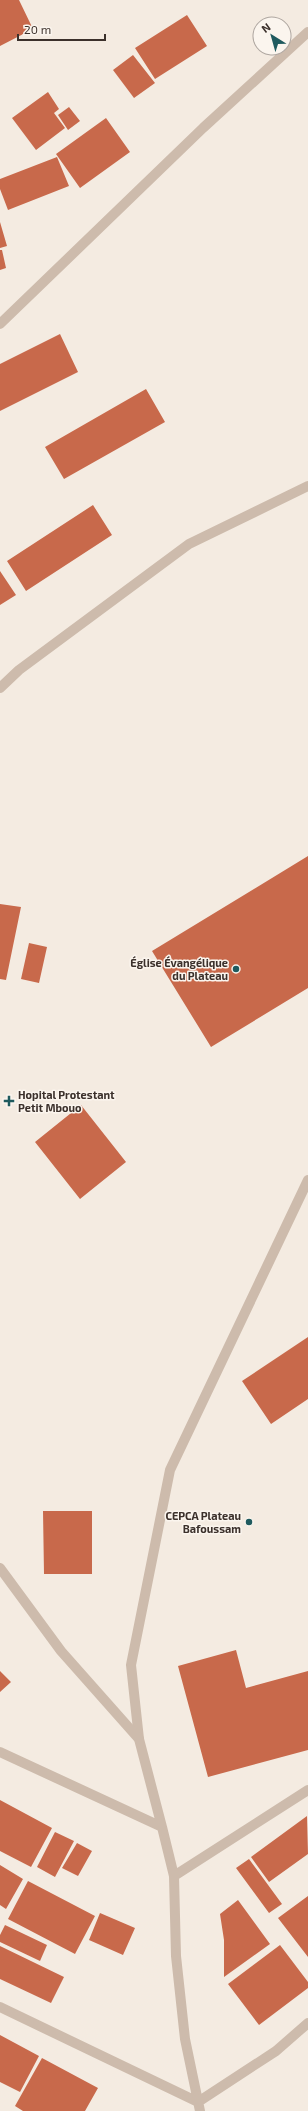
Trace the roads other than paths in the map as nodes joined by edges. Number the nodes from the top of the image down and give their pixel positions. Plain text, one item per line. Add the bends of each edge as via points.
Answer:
1 (308, 32) edge
2 (0, 324) edge
3 (308, 486) edge
4 (0, 688) edge
5 (308, 1180) edge
6 (0, 1568) edge
7 (139, 1739) junction
8 (0, 1752) edge
9 (308, 1790) edge
10 (162, 1827) junction
11 (174, 1876) junction
12 (0, 2007) edge
13 (308, 2023) edge
14 (199, 2106) edge

1 - 2 street via 203,128
3 - 4 street via 189,544 19,670
5 - 7 street via 170,1470 131,1665
6 - 7 street via 61,1651
7 - 10 street
8 - 10 street
9 - 11 street
10 - 11 street
11 - 14 street via 176,1956 185,2039
12 - 14 street
13 - 14 street via 276,2051

